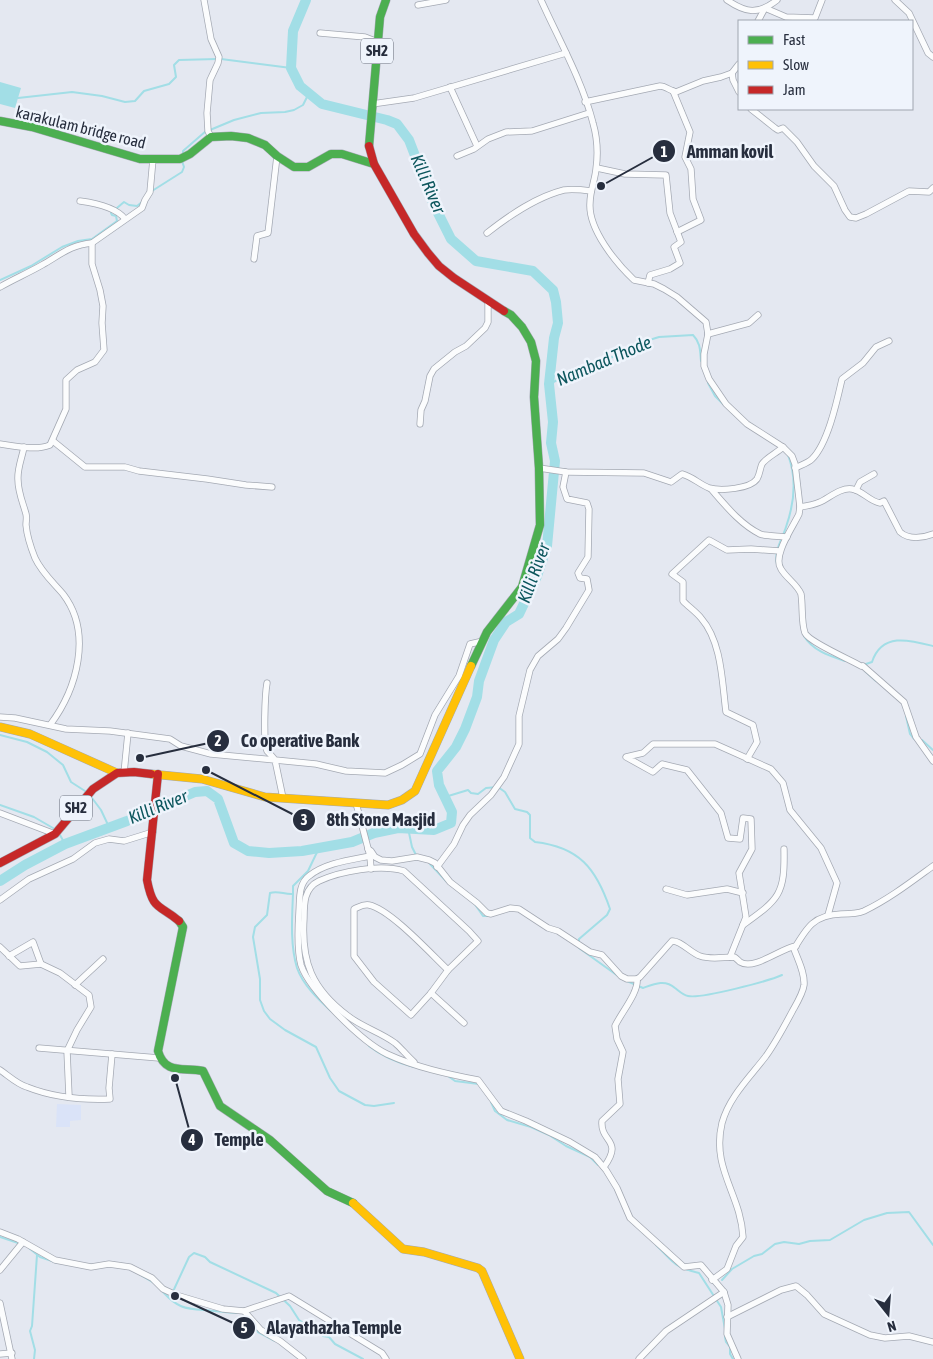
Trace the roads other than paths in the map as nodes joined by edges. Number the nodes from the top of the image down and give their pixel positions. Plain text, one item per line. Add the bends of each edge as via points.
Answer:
1 (204, 0) edge
2 (386, 0) edge
3 (446, 0) edge
4 (541, 0) edge
5 (727, 0) edge
6 (777, 0) edge
7 (822, 0) edge
8 (895, 0) edge
9 (418, 5) dead end
10 (765, 8) junction
11 (759, 20) edge
12 (912, 20) edge
13 (913, 21) edge
14 (320, 33) dead end
15 (378, 42) junction
16 (566, 52) junction
17 (933, 57) edge
18 (738, 65) edge
19 (732, 73) junction
20 (450, 87) junction
21 (738, 90) edge
22 (673, 92) junction
23 (585, 102) junction
24 (372, 104) junction
25 (752, 110) edge
26 (589, 113) junction
27 (0, 121) edge
28 (211, 137) junction
29 (476, 146) junction
30 (277, 156) junction
31 (457, 156) dead end
32 (152, 159) junction
33 (374, 164) junction
34 (596, 168) junction
35 (933, 188) edge
36 (592, 191) junction
37 (80, 201) dead end
38 (125, 219) junction
39 (677, 232) junction
40 (487, 233) dead end
41 (92, 243) junction
42 (254, 259) dead end
43 (648, 283) junction
44 (0, 287) edge
45 (488, 300) junction
46 (758, 315) dead end
47 (708, 334) junction
48 (889, 341) dead end
49 (420, 424) dead end
50 (53, 441) junction
51 (0, 444) edge
52 (24, 447) junction
53 (782, 448) junction
54 (539, 468) junction
55 (795, 468) junction
56 (566, 472) junction
57 (874, 474) dead end
58 (272, 487) dead end
59 (710, 488) junction
60 (856, 490) junction
61 (800, 507) junction
62 (933, 534) edge
63 (787, 537) junction
64 (780, 551) junction
65 (483, 641) junction
66 (267, 683) dead end
67 (0, 717) edge
68 (50, 725) junction
69 (0, 727) edge
70 (128, 733) junction
71 (747, 759) junction
72 (275, 760) junction
73 (933, 761) edge
74 (120, 773) junction
75 (158, 774) junction
76 (283, 798) junction
77 (356, 803) junction
78 (0, 812) edge
79 (153, 832) junction
80 (55, 834) junction
81 (784, 849) dead end
82 (368, 850) junction
83 (0, 864) edge
84 (933, 866) edge
85 (437, 867) junction
86 (371, 869) junction
87 (666, 889) dead end
88 (743, 894) junction
89 (0, 900) edge
90 (828, 915) junction
91 (743, 925) junction
92 (796, 946) junction
93 (0, 947) edge
94 (9, 956) junction
95 (730, 957) junction
96 (102, 959) dead end
97 (41, 964) junction
98 (448, 970) junction
99 (637, 979) junction
100 (75, 985) junction
101 (431, 993) junction
102 (464, 1023) dead end
103 (39, 1048) dead end
104 (66, 1051) junction
105 (112, 1054) junction
106 (159, 1058) junction
107 (416, 1064) junction
108 (0, 1070) edge
109 (68, 1096) junction
110 (604, 1167) junction
111 (0, 1232) edge
112 (23, 1242) junction
113 (0, 1270) edge
114 (712, 1280) junction
115 (719, 1296) junction
116 (0, 1304) edge
117 (244, 1311) junction
118 (728, 1317) junction
119 (933, 1342) edge
120 (0, 1354) edge
121 (12, 1356) edge
122 (518, 1358) edge
123 (303, 1359) edge
124 (386, 1359) edge
125 (639, 1359) edge
126 (738, 1359) edge

1 - 28 street via 218,60 210,80 206,113
2 - 15 main road, SH2 via 380,17
3 - 9 street
4 - 16 street
5 - 10 street via 746,10
6 - 10 street
7 - 10 street via 815,18 786,17
8 - 12 street
10 - 11 street
13 - 17 street
14 - 15 street via 365,37
15 - 24 main road, SH2
16 - 20 street
16 - 23 street
18 - 19 street
19 - 21 street
19 - 22 street
20 - 24 street via 414,98
20 - 29 street
22 - 23 street via 660,86
22 - 39 street via 690,132 686,157 700,220
23 - 26 street
24 - 33 main road, SH2 via 369,146
25 - 35 street via 793,137 814,166 834,186 850,217 866,214 909,191 929,192
26 - 29 street via 532,131 506,132
26 - 34 street via 596,138
27 - 32 main road, karakulam bridge road via 32,127 140,159
28 - 30 main road via 248,138
28 - 32 main road, karakulam bridge road via 182,158
29 - 31 street
30 - 33 main road via 294,167 308,167 331,154
30 - 42 street via 268,233 257,236
32 - 38 street via 150,192 142,208
33 - 45 main road, SH2 via 428,253 454,278
34 - 36 street
34 - 39 street via 625,174 666,175 670,213
36 - 40 street via 566,190 542,198
36 - 43 street via 592,223 602,240 634,280
37 - 38 street via 96,203 122,214
38 - 41 street
39 - 43 street via 681,242 674,247 680,263 670,270 650,275
41 - 44 street via 63,251
41 - 50 street via 92,264 103,306 104,350 95,362 77,370 66,380 66,409
43 - 47 street via 677,297 706,322
45 - 49 street via 485,328 430,376
45 - 54 main road, SH2 via 512,315 534,350
46 - 47 street via 749,323
47 - 53 street via 704,366 716,392 747,424
48 - 55 street via 876,347 863,363 842,379 821,448 810,461
50 - 52 street via 45,447
50 - 58 street via 85,467 125,468
51 - 52 street
52 - 68 street via 18,482 31,548 44,574 63,594 73,612 79,634 77,671
53 - 55 street via 792,456
53 - 59 street via 767,458 753,483 726,489
54 - 56 street
54 - 65 main road, SH2 via 540,525 522,587
55 - 61 street
56 - 59 street via 644,473 671,482 682,474
56 - 85 street via 563,488 568,499 587,503 589,509 588,557 578,574 587,580 588,590 566,628 538,656 530,670 519,716 519,744 504,777 470,814
57 - 60 street via 860,482
59 - 63 street via 741,521 762,535
60 - 61 street via 846,489 820,502
60 - 62 street via 873,502 880,504 884,501 904,535 923,538
61 - 63 street
63 - 64 street
64 - 71 street via 727,550 709,540 672,574 683,582 683,601 702,619 712,637 719,658 726,712 753,725 757,742
64 - 73 street via 780,569 801,594 806,636 862,666 904,702 917,740
65 - 72 street via 470,644 459,676 435,715 420,754 402,766 386,773 346,771
65 - 77 main road, SH2 via 415,791 398,803
66 - 72 street via 266,742 267,751
67 - 68 street
68 - 70 street
69 - 74 main road via 30,734
70 - 72 street via 170,739 180,746 211,754
70 - 74 street
71 - 88 street via 715,744 653,744 643,753 626,757 653,772 662,764 687,770 721,813 728,838 740,839 743,818 750,819 752,849 740,873
71 - 90 street via 771,769 783,784 790,810 821,848 837,883
72 - 76 street
74 - 75 main road, SH2
74 - 80 main road, SH2 via 93,789
75 - 76 main road, SH2 via 202,779 265,797
75 - 79 main road
76 - 77 main road, SH2
77 - 82 street
78 - 80 street
79 - 89 street via 124,841 109,839 95,843 73,858 29,879
79 - 106 main road via 148,865 150,895 159,908 178,920 183,928
80 - 83 main road, SH2
81 - 91 street via 779,893 771,905
82 - 85 street via 381,860 424,858
82 - 86 street
82 - 107 street via 323,868 302,883 298,929 300,963 307,979 323,1000 368,1042 386,1054
84 - 90 street via 863,911
85 - 99 street via 487,913 519,908 590,952 602,955 621,976
86 - 98 street via 404,871 478,941
86 - 107 street via 332,875 315,882 308,890 303,926 304,958 312,978 333,1002 348,1016 394,1043
87 - 88 street via 687,895 726,889
88 - 91 street via 746,916
90 - 92 street via 816,919
91 - 95 street
92 - 95 street via 755,962 742,963 736,957
92 - 114 street via 804,986 797,1003 768,1054 730,1102 722,1123 721,1163 738,1209 743,1237 736,1246 728,1269
93 - 94 street
94 - 97 street via 20,966
94 - 97 street via 32,942
95 - 99 street via 702,957 672,941
96 - 100 street
97 - 100 street
98 - 101 street
98 - 101 street via 383,912 369,905 354,909 354,956 374,982 412,1015
99 - 110 street via 635,993 615,1026 623,1052 618,1080 620,1104 602,1122 613,1149
100 - 104 street via 89,995 91,1007
101 - 102 street
103 - 104 street
104 - 105 street
104 - 109 street
105 - 106 street
105 - 109 street via 110,1099
106 - 122 main road via 169,1068 203,1071 220,1106 270,1140 328,1191 356,1204 403,1249 424,1252 482,1271
107 - 110 street via 478,1080 501,1111 570,1142 595,1157
108 - 109 street via 26,1087
110 - 114 street via 630,1218 684,1267 701,1265
111 - 112 street
112 - 113 street
112 - 117 street via 59,1262 91,1267 109,1264 131,1267 173,1293 223,1309
114 - 115 street
115 - 118 street via 728,1305
115 - 125 street via 666,1331
116 - 121 street
117 - 123 street via 260,1330
117 - 124 street via 289,1296
118 - 119 street via 796,1286 824,1314 870,1335 885,1338 909,1336
118 - 126 street via 728,1334
120 - 121 street

